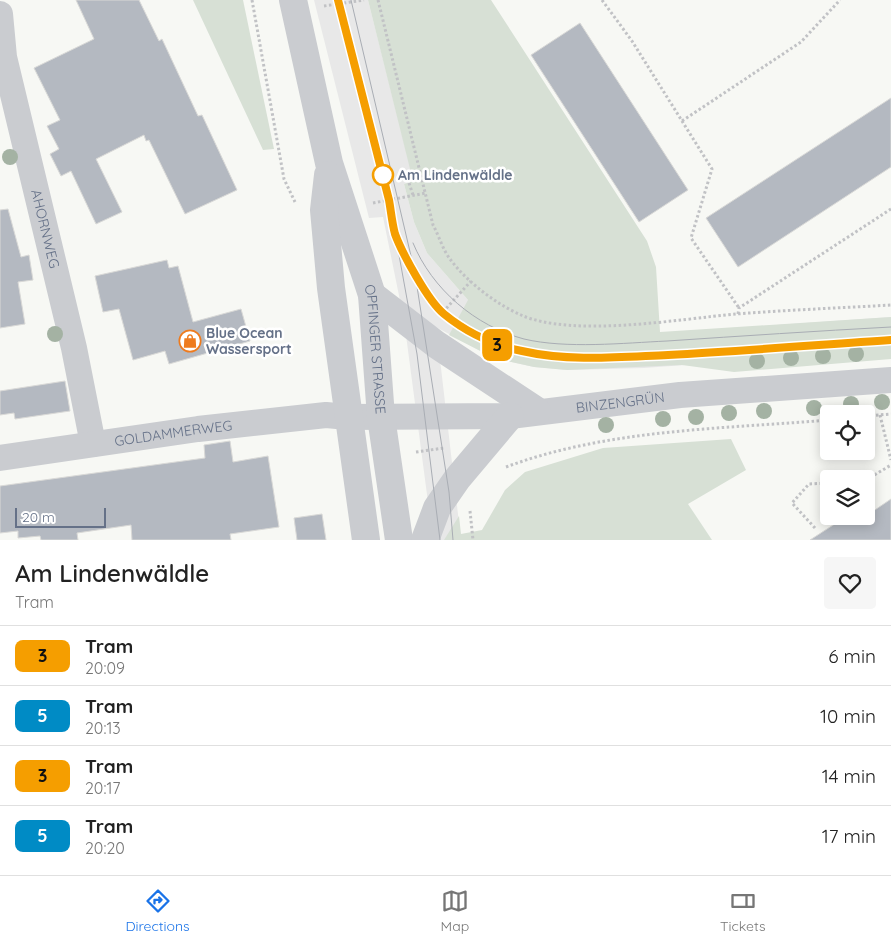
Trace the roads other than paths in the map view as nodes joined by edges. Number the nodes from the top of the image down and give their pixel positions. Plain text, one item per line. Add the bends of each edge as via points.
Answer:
1 (293, 0) edge
2 (0, 14) edge
3 (329, 164) junction
4 (372, 295) junction
5 (891, 380) edge
6 (537, 411) junction
7 (510, 416) junction
8 (348, 417) junction
9 (381, 417) junction
10 (93, 444) junction
11 (0, 458) edge
12 (366, 540) edge
13 (399, 540) edge
14 (425, 540) edge

1 - 3 street, OPFINGER STRASSE
2 - 10 street, AHORNWEG via 4,57 74,348
3 - 4 street, OPFINGER STRASSE
3 - 8 street, OPFINGER STRASSE via 324,210
4 - 6 street via 437,345
4 - 9 street, OPFINGER STRASSE
5 - 6 street, BINZENGRÜN
6 - 7 street, BINZENGRÜN
7 - 9 street, BINZENGRÜN
7 - 14 street via 437,508
8 - 9 street, BINZENGRÜN
8 - 10 street, GOLDAMMERWEG via 326,415 285,419
8 - 12 street, OPFINGER STRASSE
9 - 13 street, OPFINGER STRASSE
10 - 11 street, GOLDAMMERWEG

